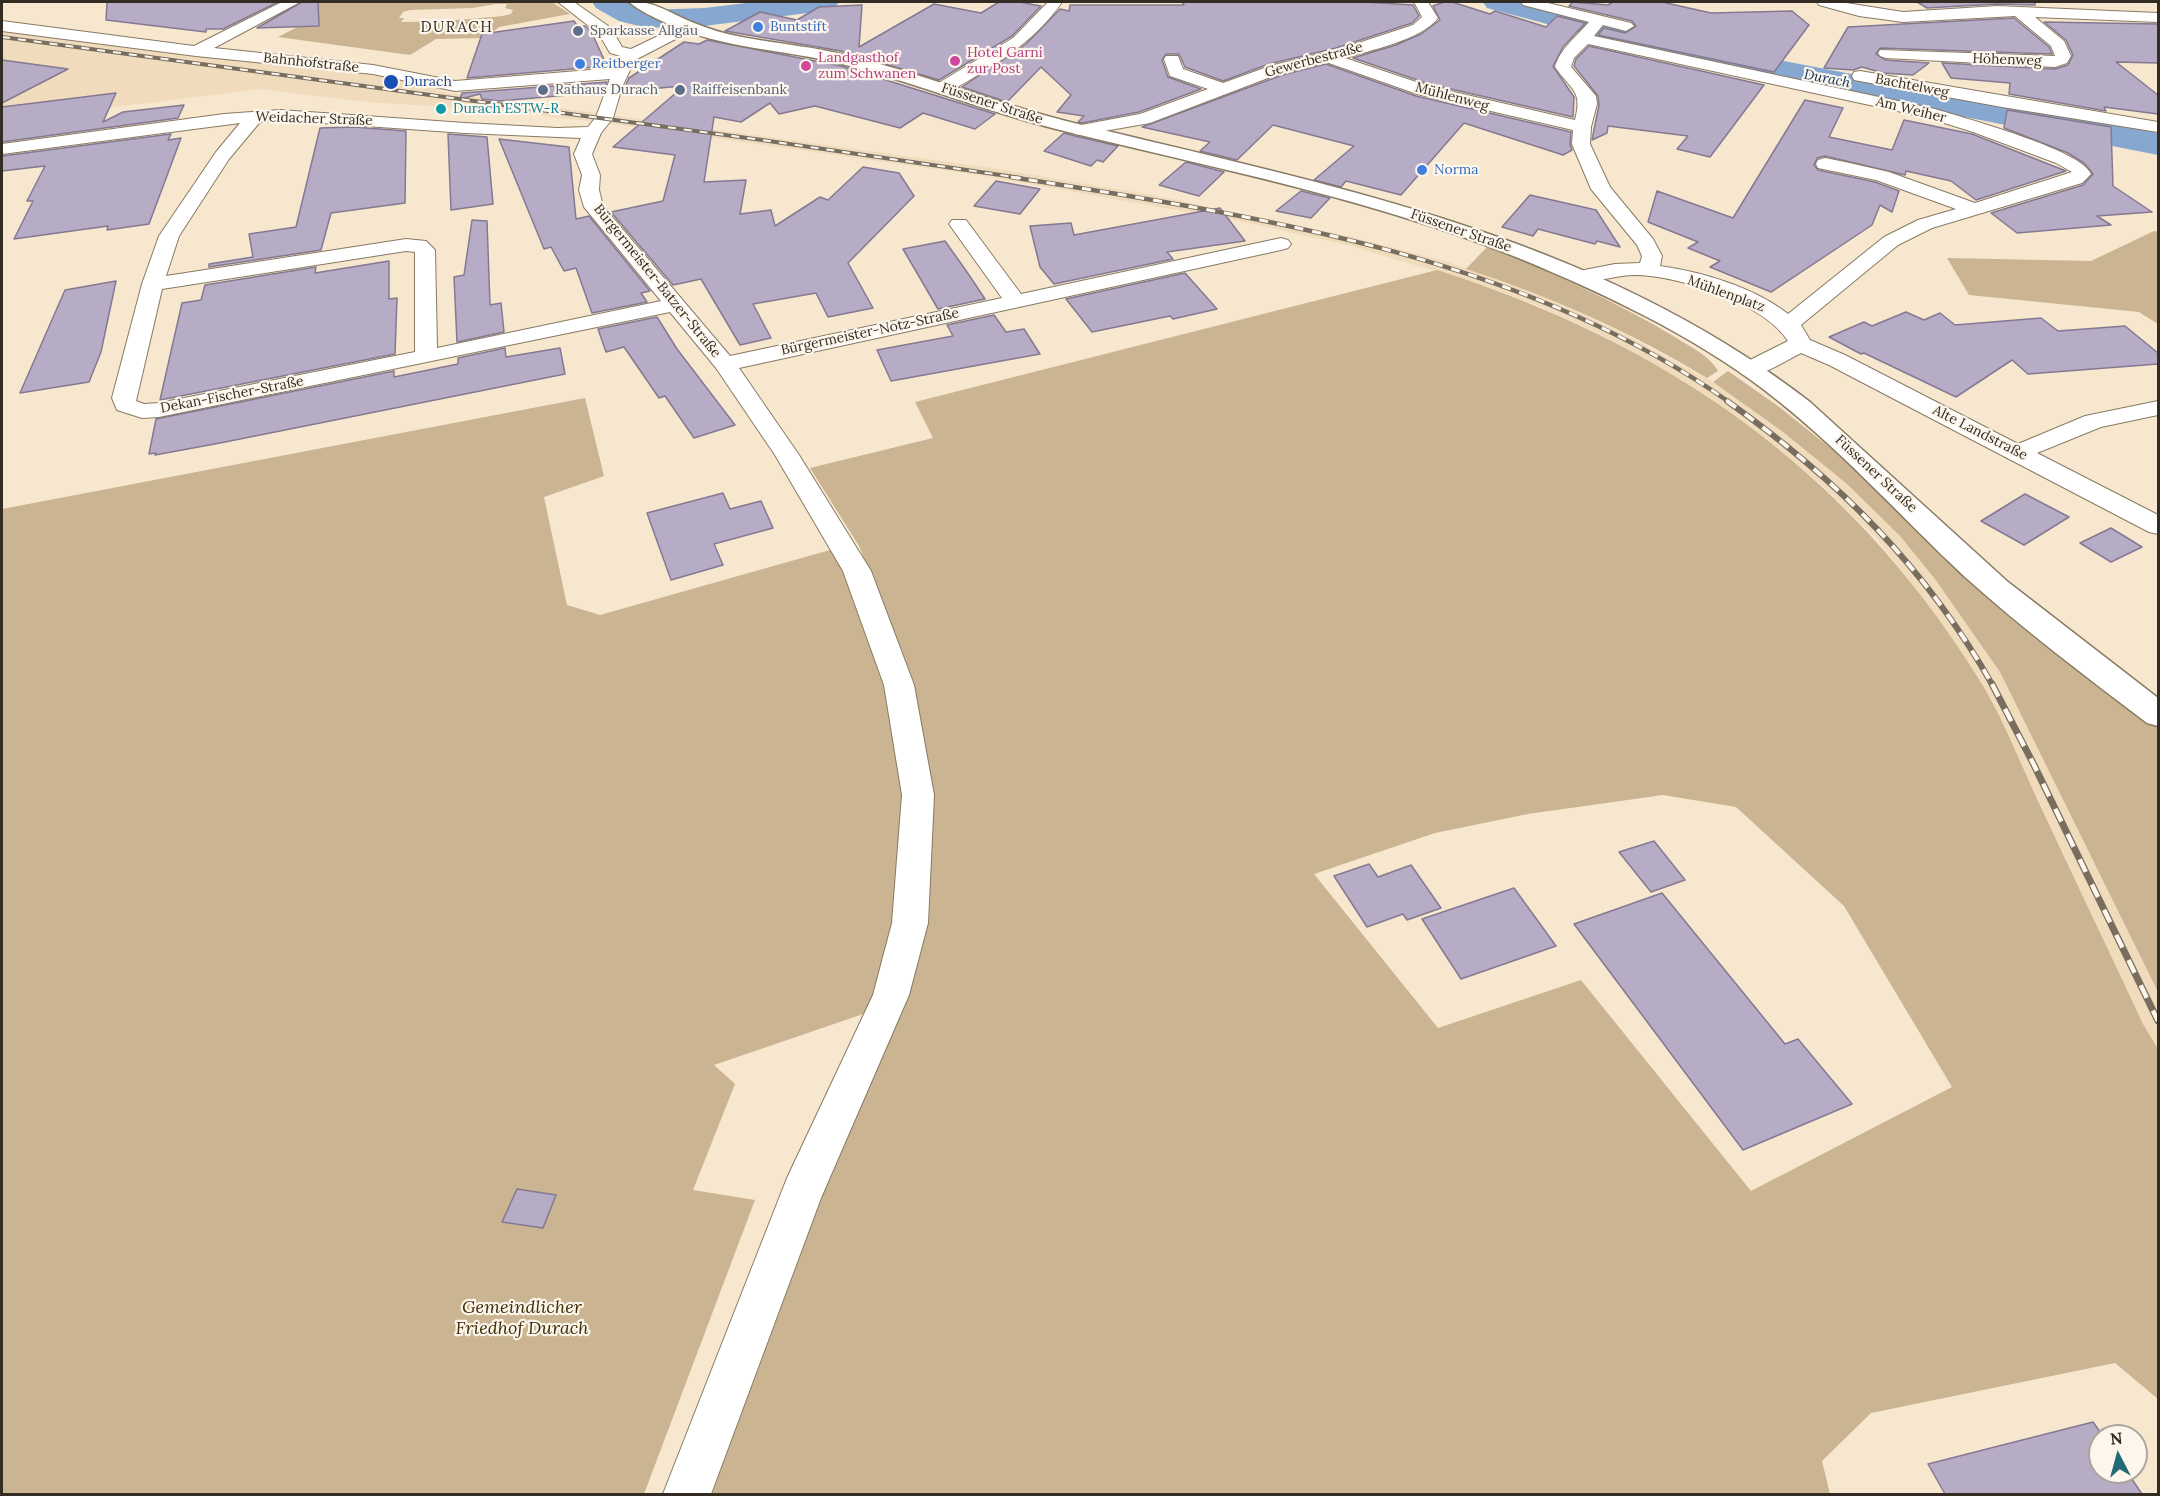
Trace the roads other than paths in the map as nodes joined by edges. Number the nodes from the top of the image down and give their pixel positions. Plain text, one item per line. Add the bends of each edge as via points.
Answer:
1 (293, 2) edge
2 (565, 2) edge
3 (637, 2) edge
4 (1054, 2) edge
5 (1420, 2) edge
6 (1528, 2) edge
7 (1824, 2) edge
8 (2019, 12) junction
9 (2158, 18) edge
10 (681, 25) junction
11 (2, 26) edge
12 (1592, 28) junction
13 (1646, 31) dead end
14 (196, 51) junction
15 (1886, 53) dead end
16 (633, 54) junction
17 (1326, 57) junction
18 (1172, 59) dead end
19 (620, 73) junction
20 (1848, 74) dead end
21 (943, 88) junction
22 (1224, 88) junction
23 (255, 116) junction
24 (1144, 119) junction
25 (1581, 127) junction
26 (2158, 127) edge
27 (1082, 130) junction
28 (593, 132) junction
29 (1135, 143) junction
30 (2, 149) edge
31 (1825, 164) dead end
32 (1974, 210) junction
33 (958, 224) dead end
34 (1281, 243) dead end
35 (1648, 270) junction
36 (1581, 276) junction
37 (153, 284) junction
38 (1015, 301) junction
39 (673, 305) junction
40 (1795, 334) junction
41 (426, 357) junction
42 (725, 364) junction
43 (1744, 364) junction
44 (2158, 408) edge
45 (2017, 453) junction
46 (2158, 526) edge
47 (2158, 714) edge
48 (687, 1494) edge

1 - 14 street
2 - 16 street via 605,31 616,50
3 - 10 main road, Füssener Straße
4 - 21 street via 1044,19 1005,52
5 - 17 street, Gewerbestraße via 1430,18 1418,28
6 - 12 street
7 - 8 street via 1903,17
8 - 9 street
8 - 15 street, Höhenweg via 2058,44 2061,60
10 - 16 street, Bürgermeister-Batzer-Straße
10 - 21 main road, Füssener Straße via 723,38 845,60
11 - 14 street, Bahnhofstraße
12 - 13 street
12 - 25 street via 1566,56 1563,67 1587,96
12 - 32 street, Am Weiher via 1929,113 2063,159 2082,174
14 - 19 street, Bahnhofstraße via 368,69 464,87
16 - 19 street, Bürgermeister-Batzer-Straße
17 - 22 street, Gewerbestraße via 1276,69
17 - 25 street, Mühlenweg via 1423,90
18 - 22 street via 1176,72
19 - 28 street, Bürgermeister-Batzer-Straße via 604,118
20 - 26 street, Bachtelweg
21 - 27 main road, Füssener Straße
22 - 24 street, Gewerbestraße
23 - 28 street, Weidacher Straße
23 - 30 street, Weidacher Straße
23 - 37 street, Dekan-Fischer-Straße via 222,156 170,236
24 - 27 street, Gewerbestraße
24 - 29 street
25 - 35 street via 1581,144 1601,189 1634,226 1652,256
27 - 29 main road, Füssener Straße
28 - 39 street, Bürgermeister-Batzer-Straße via 583,154 591,175 589,190 594,207
29 - 36 main road, Füssener Straße via 1412,214
31 - 32 street via 1883,175
32 - 40 street, Am Weiher via 1924,224 1891,241
33 - 38 street
34 - 38 street, Bürgermeister-Notz-Straße
35 - 36 street, Mühlenplatz
35 - 40 street, Mühlenplatz via 1757,303
36 - 43 main road, Füssener Straße via 1643,305
37 - 41 street via 419,245 425,250
37 - 41 street, Dekan-Fischer-Straße via 124,398 125,405 132,409 159,410
38 - 42 street, Bürgermeister-Notz-Straße
39 - 41 street, Dekan-Fischer-Straße
39 - 42 street, Bürgermeister-Batzer-Straße
40 - 43 street
40 - 45 street, Alte Landstraße via 1837,360
42 - 48 street, Bürgermeister-Batzer-Straße via 787,455 857,571 900,685 918,795 910,923 891,995 802,1193
43 - 47 main road, Füssener Straße via 1849,447 1985,577 2080,657
44 - 45 street via 2094,421
45 - 46 street, Alte Landstraße

